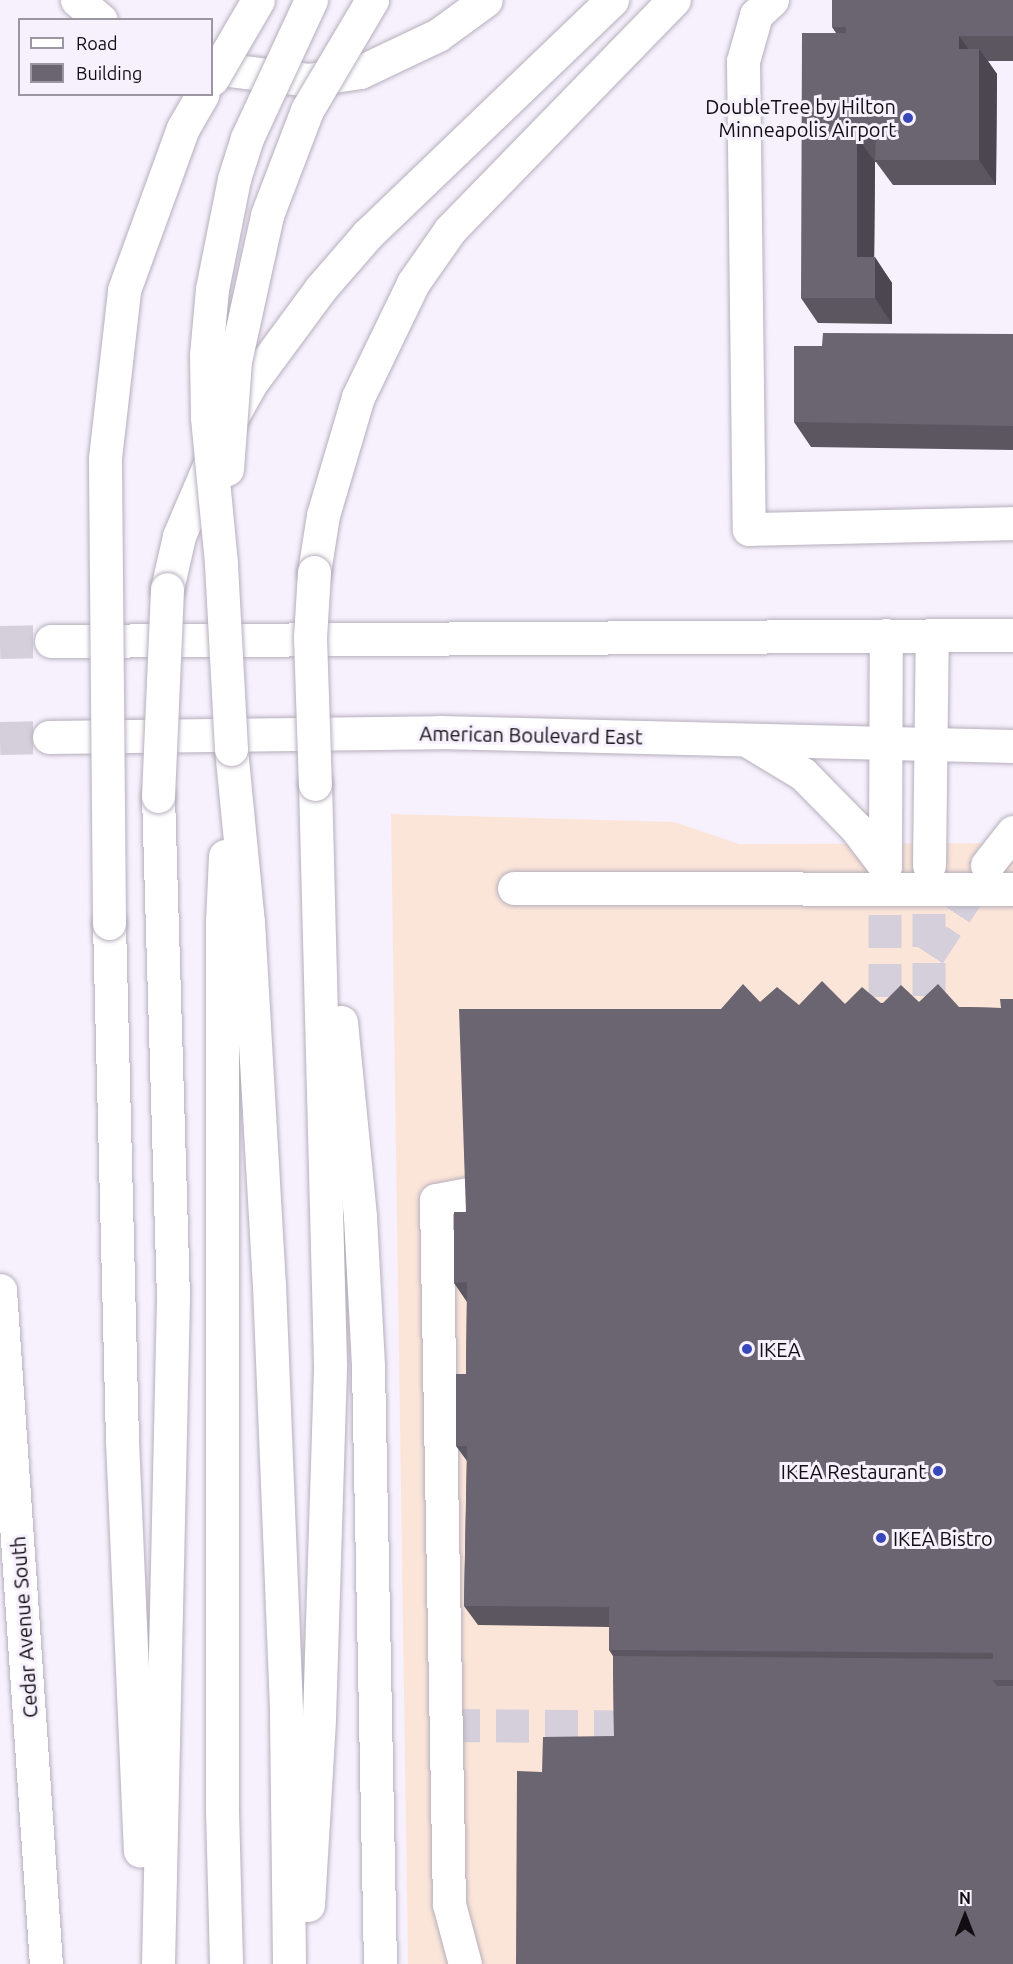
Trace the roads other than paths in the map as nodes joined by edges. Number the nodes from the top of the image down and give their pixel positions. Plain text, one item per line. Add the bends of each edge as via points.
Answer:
1 (77, 0) edge
2 (258, 0) edge
3 (311, 0) edge
4 (372, 0) edge
5 (486, 0) edge
6 (612, 0) edge
7 (674, 0) edge
8 (772, 0) edge
9 (99, 18) edge
10 (213, 68) edge
11 (213, 77) edge
12 (202, 96) edge
13 (1013, 523) edge
14 (221, 563) junction
15 (886, 635) junction
16 (932, 635) junction
17 (1013, 635) edge
18 (51, 641) tunnel mouth
19 (49, 737) tunnel mouth
20 (748, 741) junction
21 (886, 744) junction
22 (928, 746) junction
23 (1013, 746) edge
24 (316, 799) junction
25 (1013, 832) edge
26 (929, 865) tunnel mouth
27 (987, 865) tunnel mouth
28 (514, 888) dead end
29 (1013, 889) edge
30 (235, 921) junction
31 (478, 1192) edge
32 (0, 1290) edge
33 (46, 1964) edge
34 (145, 1964) edge
35 (158, 1964) edge
36 (226, 1964) edge
37 (289, 1964) edge
38 (305, 1964) edge
39 (380, 1964) edge
40 (465, 1964) edge

1 - 9 main road
2 - 11 main road, bridge
3 - 14 main road, bridge via 247,138 234,179 212,289 206,355 207,417
4 - 14 main road, bridge via 307,110 267,214 235,361
5 - 10 main road via 438,35 360,72 308,80
6 - 35 main road, bridge via 368,234 321,288 251,383 223,433 179,536 167,589 158,796 173,1298
7 - 24 main road, bridge via 450,230 413,283 358,398 323,515 314,572 310,637
8 - 13 main road via 756,15 743,61 749,529
12 - 34 main road, bridge via 183,128 124,290 108,436 109,923 122,1441
14 - 30 main road, bridge
15 - 16 main road
15 - 18 main road
15 - 21 main road
16 - 17 main road
16 - 22 main road
19 - 20 main road, American Boulevard East via 439,732
20 - 21 main road, American Boulevard East
20 - 21 main road via 803,774 856,828 885,866
21 - 22 main road, American Boulevard East
22 - 23 main road, American Boulevard East
22 - 26 main road
24 - 38 main road via 330,1364 319,1718
24 - 39 main road via 360,1217 368,1367
25 - 27 main road
28 - 29 main road
30 - 36 main road via 222,1810
30 - 37 main road via 280,1562
31 - 40 main road via 436,1200 449,1905
32 - 33 main road, Cedar Avenue South

